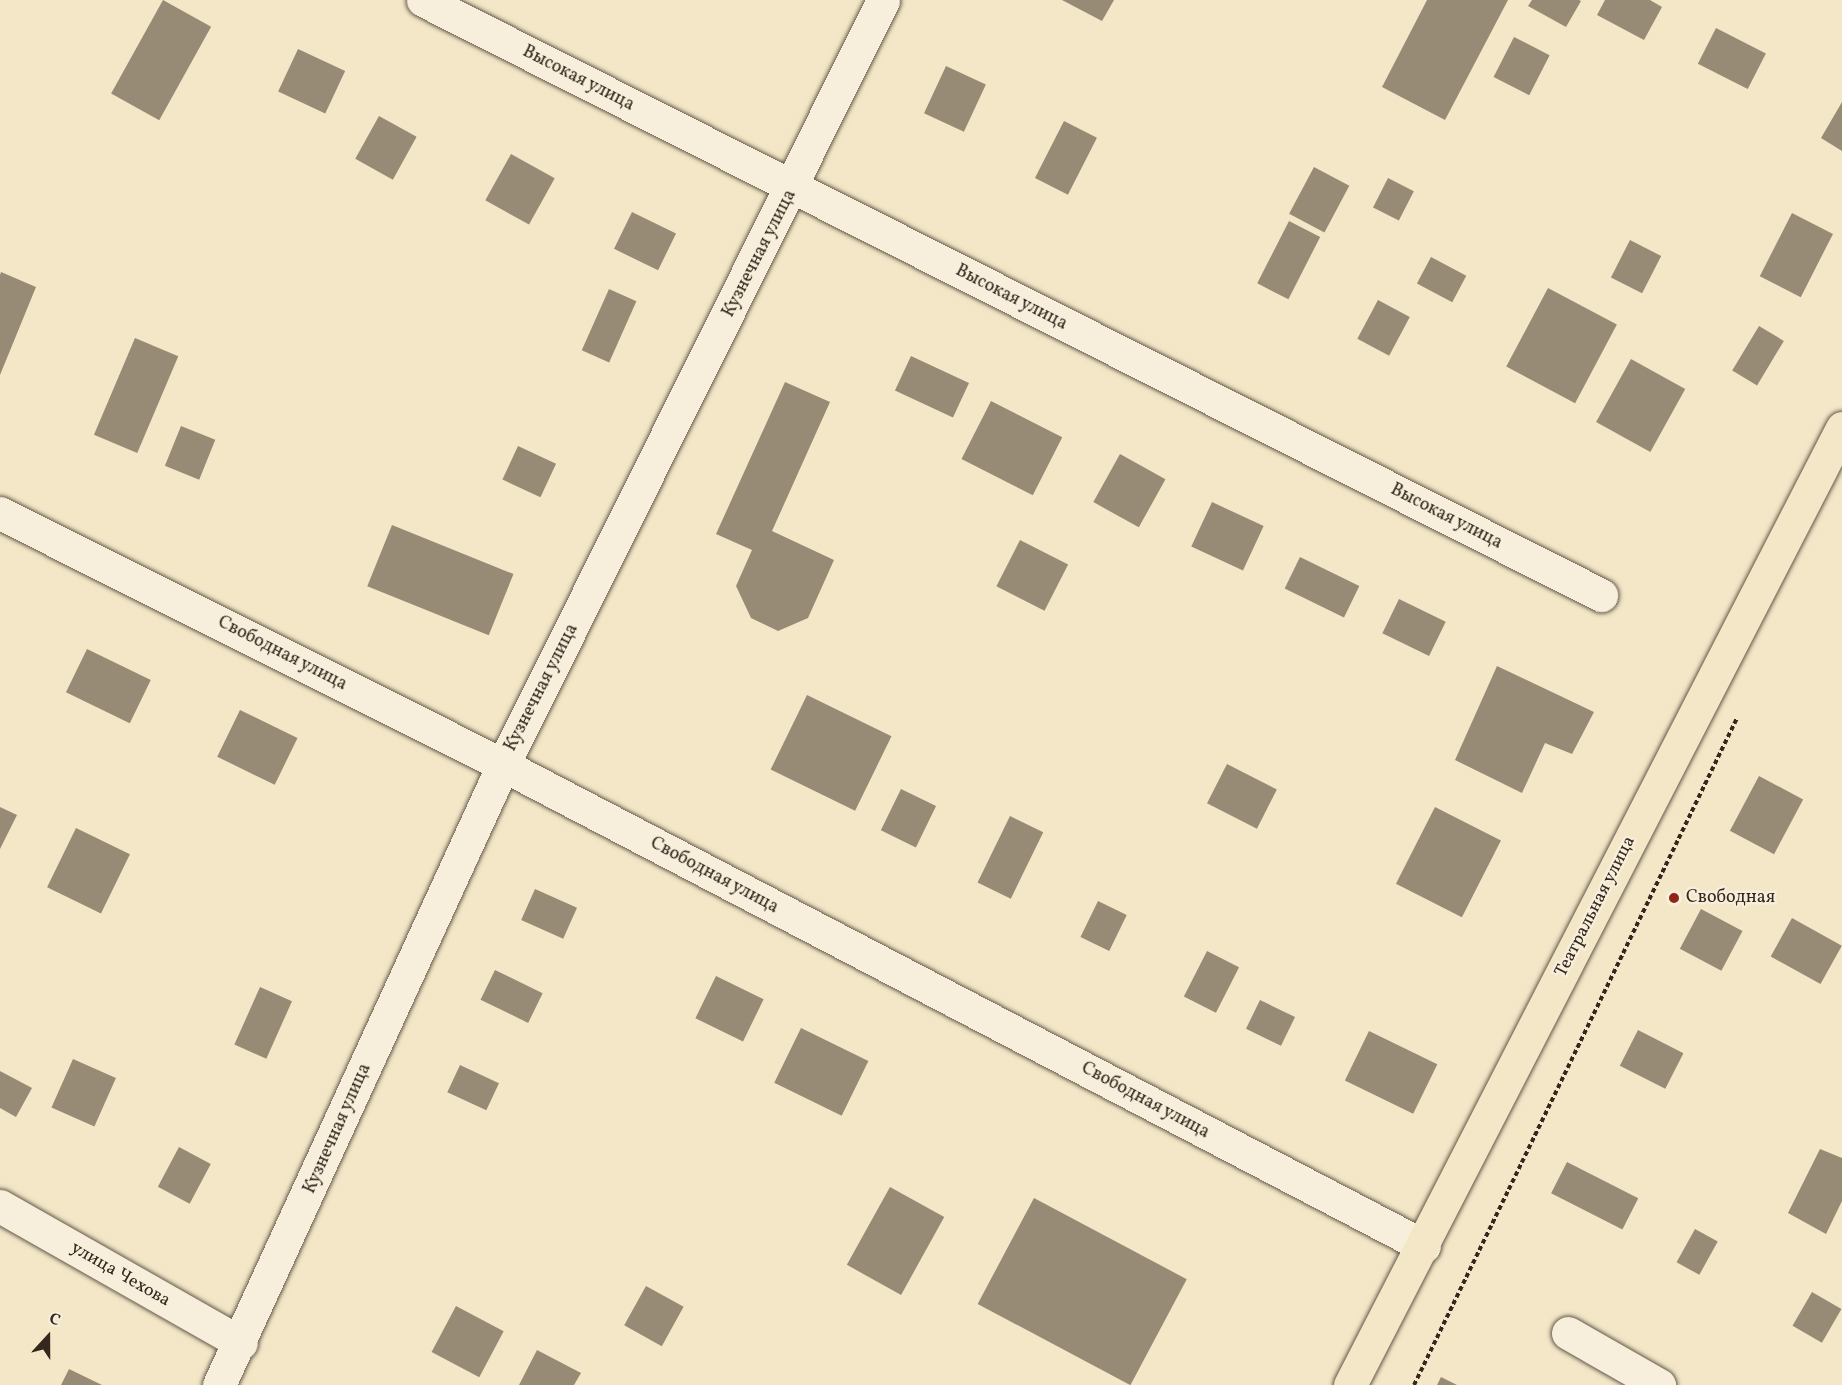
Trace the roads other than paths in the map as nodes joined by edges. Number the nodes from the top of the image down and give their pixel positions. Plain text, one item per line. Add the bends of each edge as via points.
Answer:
1 (423, 0) edge
2 (883, 0) edge
3 (793, 188) junction
4 (1842, 428) edge
5 (0, 513) edge
6 (1601, 595) dead end
7 (503, 765) junction
8 (0, 1206) edge
9 (1424, 1246) junction
10 (1568, 1333) dead end
11 (241, 1343) junction
12 (219, 1385) edge
13 (1350, 1385) edge
14 (1659, 1385) edge

1 - 3 street, Высокая улица
2 - 3 street, Кузнечная улица
3 - 6 street, Высокая улица
3 - 7 street, Кузнечная улица
4 - 9 main road, Театральная улица
5 - 7 street, Свободная улица
7 - 9 street, Свободная улица
7 - 11 street, Кузнечная улица
8 - 11 street, улица Чехова
9 - 13 main road, Театральная улица
10 - 14 street
11 - 12 street, Кузнечная улица

